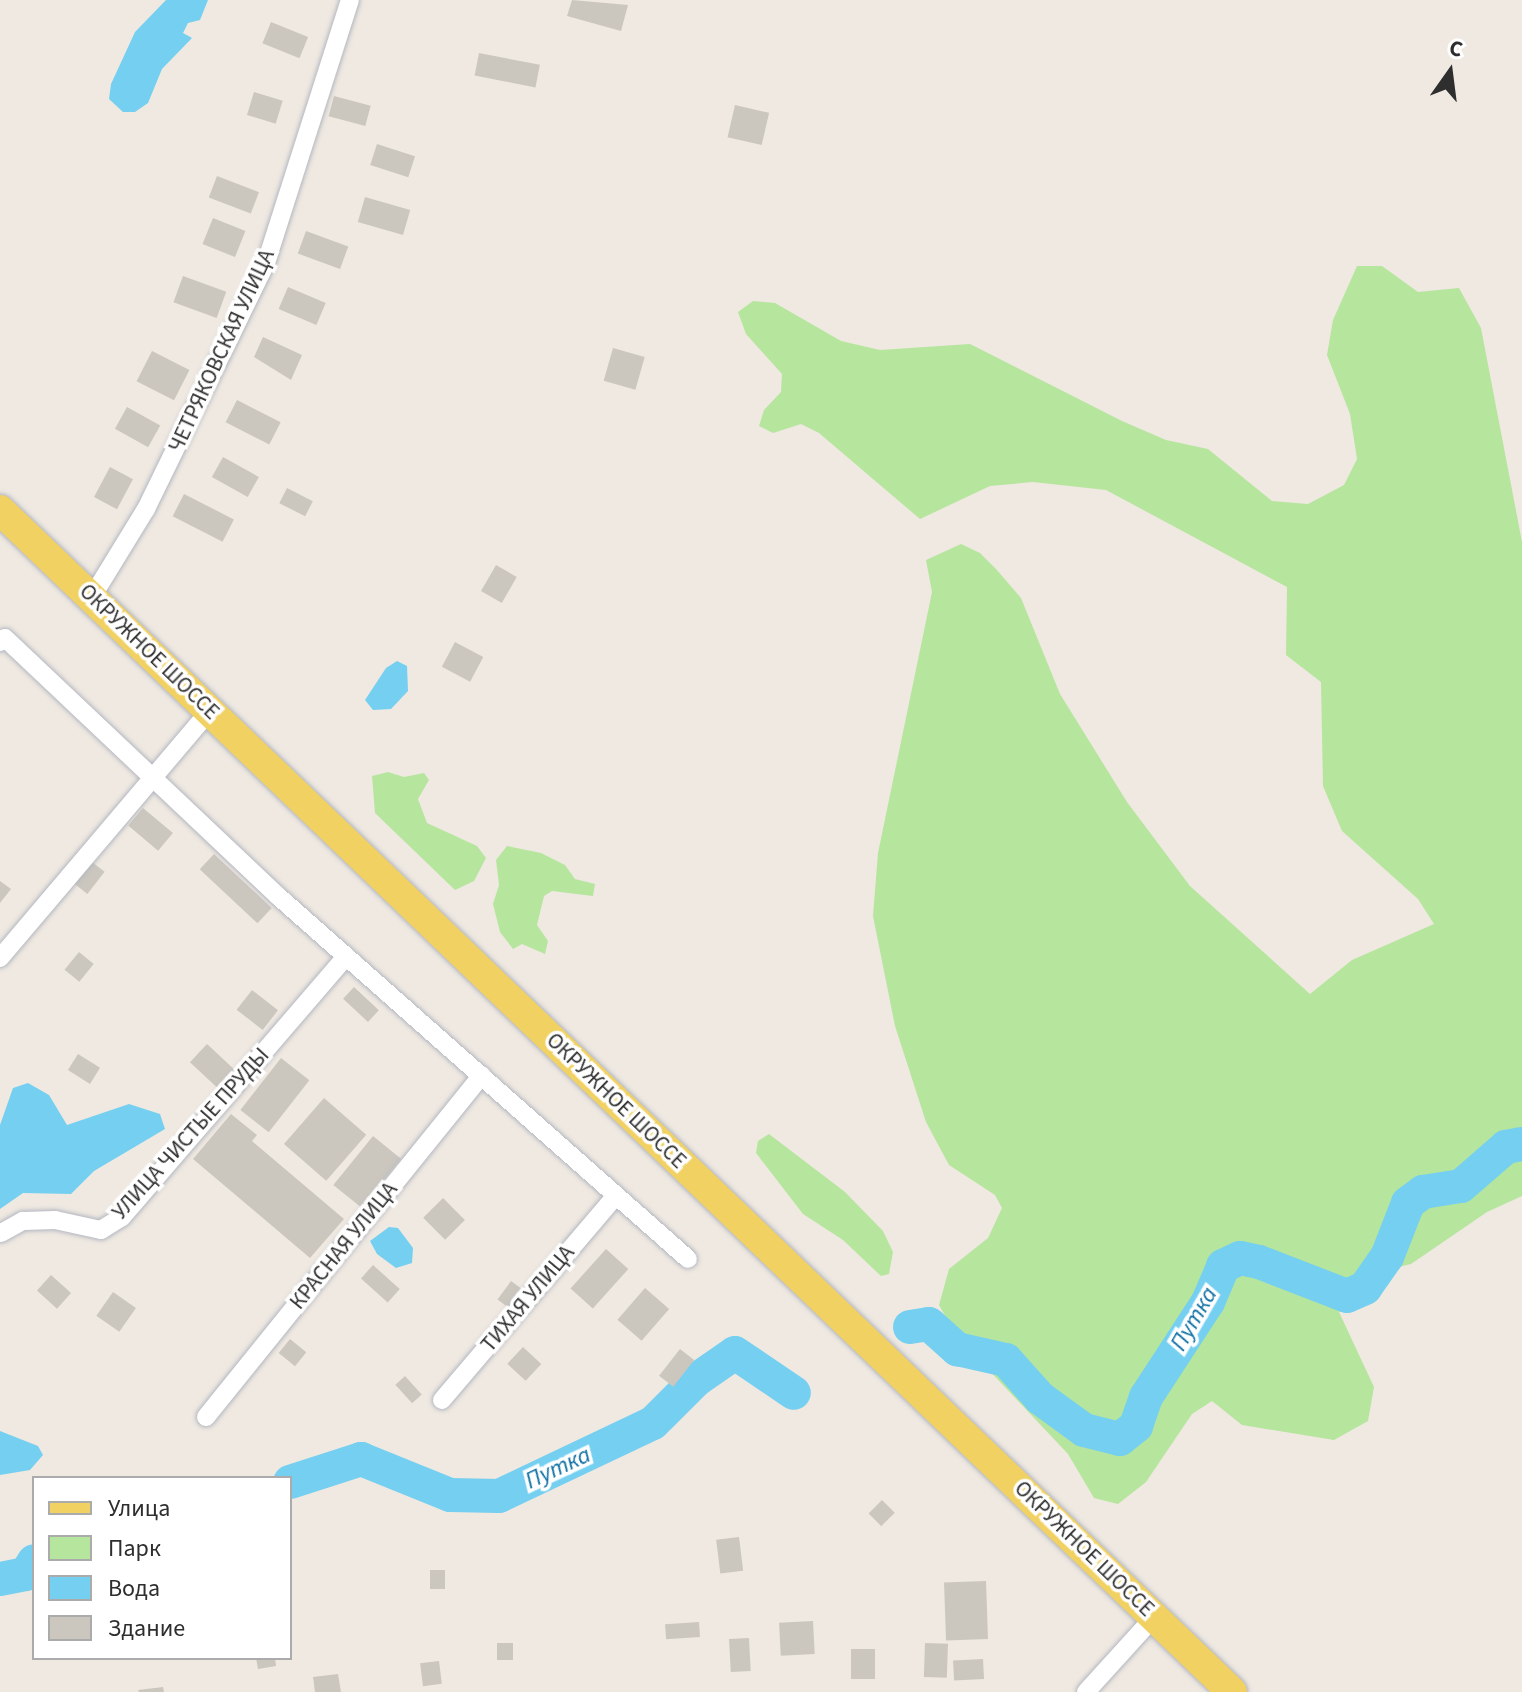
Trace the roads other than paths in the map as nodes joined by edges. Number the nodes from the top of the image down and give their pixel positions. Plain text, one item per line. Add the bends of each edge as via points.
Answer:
1 (350, 0) edge
2 (0, 510) edge
3 (92, 597) junction
4 (0, 642) edge
5 (210, 710) junction
6 (153, 781) junction
7 (346, 957) junction
8 (0, 958) edge
9 (482, 1075) junction
10 (615, 1197) junction
11 (1, 1233) edge
12 (688, 1259) dead end
13 (442, 1400) dead end
14 (206, 1417) dead end
15 (1154, 1617) junction
16 (1086, 1692) edge
17 (1232, 1692) edge

1 - 3 street, ЧЕТРЯКОВСКАЯ УЛИЦА via 266,263 146,509
2 - 3 main road, ОКРУЖНОЕ ШОССЕ
3 - 5 main road, ОКРУЖНОЕ ШОССЕ
4 - 6 street via 5,638
5 - 6 street
5 - 15 main road, ОКРУЖНОЕ ШОССЕ
6 - 7 street
6 - 8 street
7 - 9 street
7 - 11 street, УЛИЦА ЧИСТЫЕ ПРУДЫ via 122,1217 101,1230 55,1220 23,1221
9 - 10 street
9 - 14 street, КРАСНАЯ УЛИЦА
10 - 12 street
10 - 13 street, ТИХАЯ УЛИЦА
15 - 16 street
15 - 17 main road, ОКРУЖНОЕ ШОССЕ

